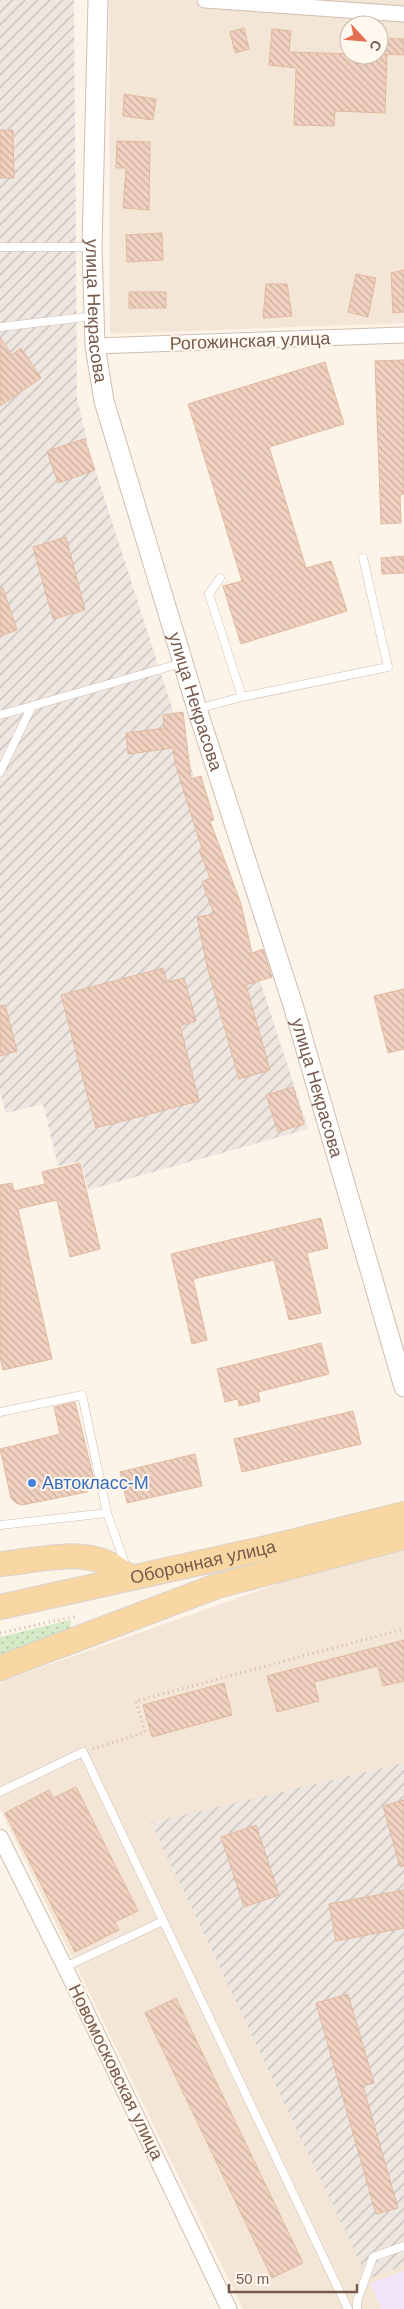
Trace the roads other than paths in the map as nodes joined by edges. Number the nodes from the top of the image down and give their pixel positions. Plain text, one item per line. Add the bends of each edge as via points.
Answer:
1 (98, 0) edge
2 (205, 0) edge
3 (404, 14) edge
4 (0, 247) edge
5 (92, 247) junction
6 (94, 316) junction
7 (0, 327) edge
8 (404, 335) edge
9 (95, 346) junction
10 (362, 558) dead end
11 (220, 578) dead end
12 (183, 663) junction
13 (242, 697) junction
14 (32, 706) junction
15 (197, 709) junction
16 (0, 715) edge
17 (0, 772) edge
18 (404, 1387) edge
19 (0, 1412) edge
20 (107, 1513) junction
21 (404, 1514) edge
22 (0, 1523) edge
23 (404, 1537) edge
24 (271, 1547) junction
25 (0, 1564) edge
26 (142, 1575) junction
27 (217, 1586) junction
28 (0, 1607) edge
29 (0, 1668) edge
30 (0, 1792) edge
31 (0, 1837) edge
32 (163, 1920) junction
33 (65, 1967) junction
34 (404, 2246) edge
35 (229, 2309) edge
36 (348, 2309) edge
37 (357, 2309) edge

1 - 5 street, улица Некрасова
2 - 3 street
4 - 5 lane
5 - 6 street, улица Некрасова
6 - 7 lane
6 - 9 street, улица Некрасова
8 - 9 street, Рогожинская улица
9 - 12 street, улица Некрасова via 104,401
10 - 13 lane via 388,667
11 - 13 lane via 209,594
12 - 14 lane
12 - 15 street, улица Некрасова
13 - 15 lane
14 - 16 lane
14 - 17 lane
15 - 18 street, улица Некрасова via 293,1005
19 - 20 lane via 82,1395
20 - 22 lane
20 - 26 lane
21 - 24 main road, Оборонная улица
23 - 27 main road
24 - 26 main road, Оборонная улица
24 - 27 main road
25 - 26 main road via 85,1557
26 - 27 main road
26 - 28 main road, Оборонная улица
27 - 29 main road
30 - 32 lane via 83,1752
31 - 33 street, Новомосковская улица
32 - 33 lane
32 - 36 lane
33 - 35 street, Новомосковская улица
34 - 37 lane via 373,2257

